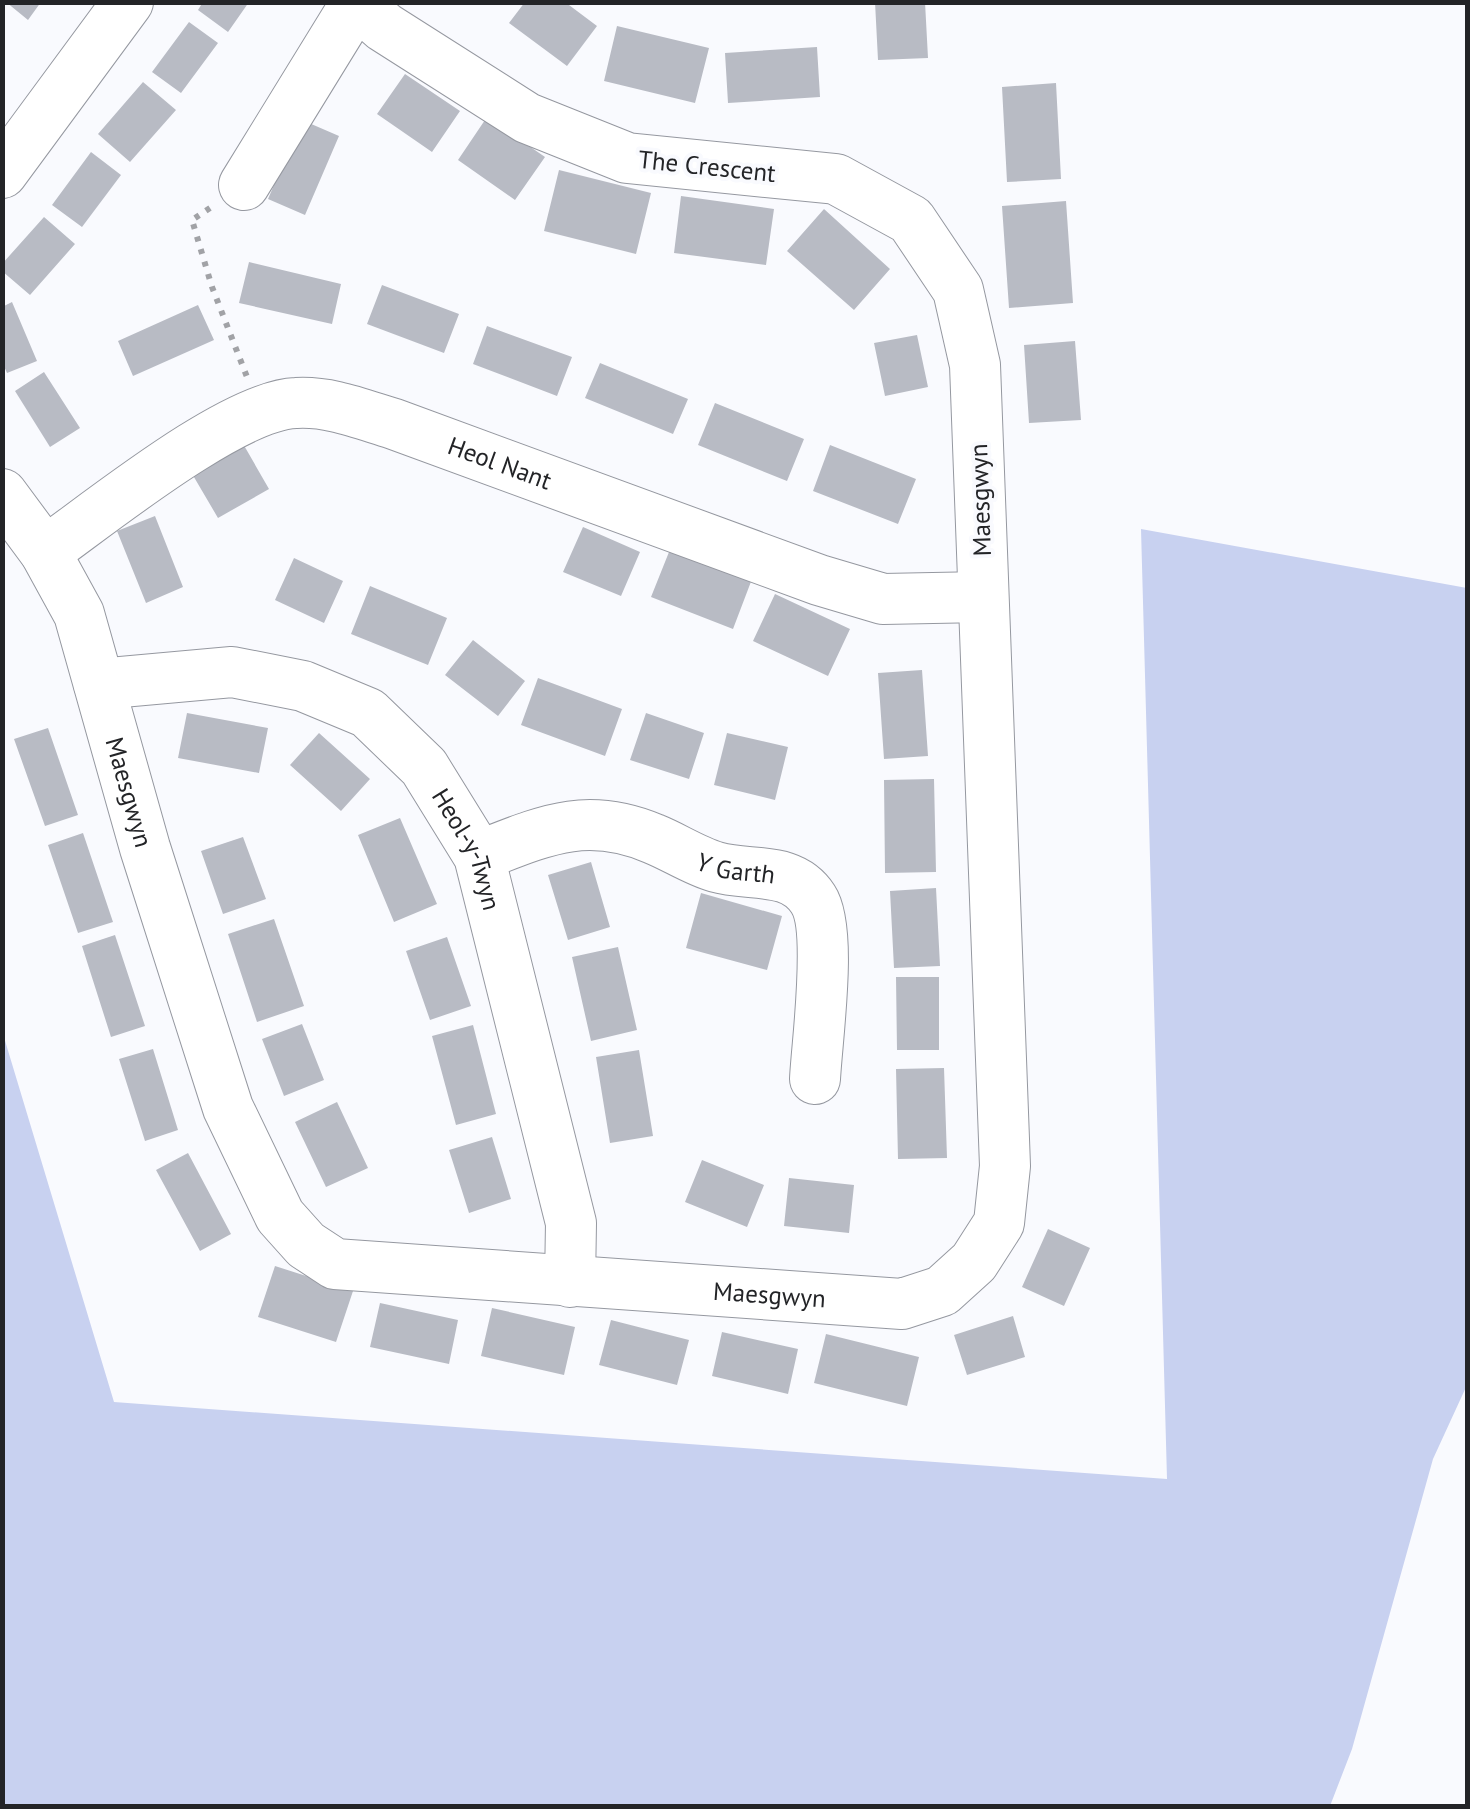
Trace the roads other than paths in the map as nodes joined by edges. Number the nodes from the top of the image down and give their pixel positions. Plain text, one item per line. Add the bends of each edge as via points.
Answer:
1 (128, 2) edge
2 (356, 3) edge
3 (2, 172) edge
4 (244, 185) road end
5 (911, 220) joint
6 (2, 494) edge
7 (45, 552) junction
8 (983, 597) junction
9 (98, 684) junction
10 (479, 856) junction
11 (815, 1079) dead end
12 (570, 1282) junction

1 - 3 street
2 - 4 street
2 - 5 street, The Crescent via 528,118 627,158 836,180
5 - 8 street, Maesgwyn via 958,290 974,365
6 - 7 street, Maesgwyn
7 - 8 street, Heol Nant via 218,431 292,402 328,404 394,424 883,599
7 - 9 street, Maesgwyn via 79,614
8 - 12 street, Maesgwyn via 1005,1166 1000,1223 974,1262 942,1291 902,1304
9 - 10 street, Heol-y-Twyn via 232,672 303,686 368,713 424,767
9 - 12 street, Maesgwyn via 228,1108 280,1216 306,1246 335,1264
10 - 11 street, Y Garth via 554,826 605,823 716,867 797,880 815,901 824,935
10 - 12 street, Heol-y-Twyn via 570,1222

